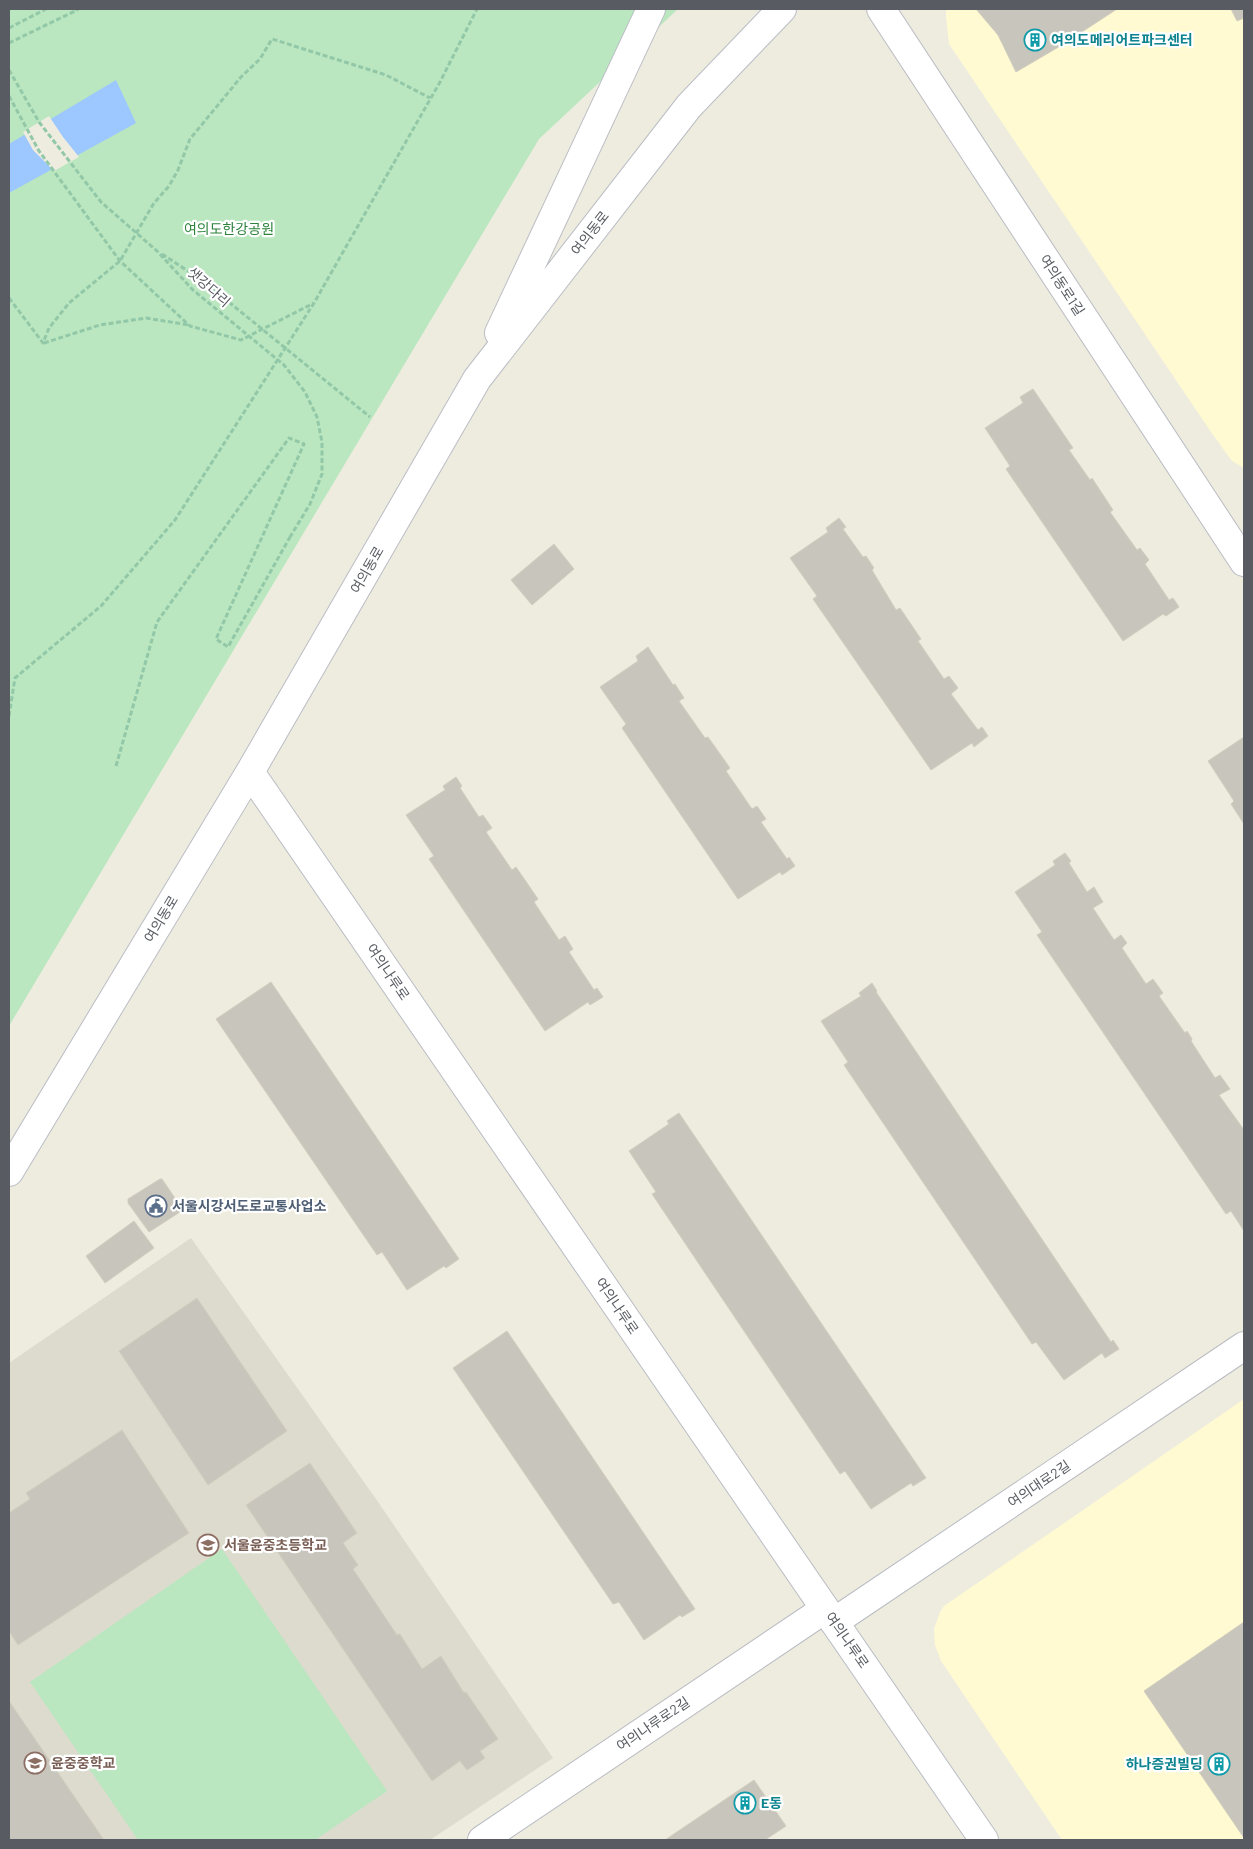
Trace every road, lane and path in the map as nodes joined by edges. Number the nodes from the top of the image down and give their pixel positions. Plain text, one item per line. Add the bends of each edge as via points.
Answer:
1 (46, 9) edge
2 (76, 9) edge
3 (477, 9) edge
4 (651, 9) edge
5 (782, 9) edge
6 (880, 9) edge
7 (9, 28) edge
8 (9, 43) edge
9 (9, 70) edge
10 (9, 96) edge
11 (430, 98) junction
12 (157, 251) junction
13 (120, 260) junction
14 (9, 298) edge
15 (314, 302) junction
16 (190, 326) junction
17 (43, 343) junction
18 (477, 378) junction
19 (370, 416) dead end
20 (1242, 555) edge
21 (9, 716) edge
22 (116, 766) dead end
23 (250, 772) junction
24 (9, 1172) edge
25 (1244, 1346) edge
26 (830, 1615) junction
27 (482, 1840) edge
28 (984, 1840) edge

1 - 7 path
2 - 8 path
3 - 11 path
4 - 18 street
5 - 18 street, 여의동로 via 689,106
6 - 20 street, 여의동로1길
9 - 12 path, 샛강다리, bridge via 39,122 101,202
10 - 13 path via 39,150
11 - 13 path via 386,75 272,39 260,59 236,82 190,139 169,186 154,203
11 - 15 path
12 - 19 path, bridge via 203,281
12 - 22 path, 샛강다리, bridge via 193,290 284,365 305,392 317,417 322,442 322,474 310,504 228,647 216,639 304,444 289,438 157,622
13 - 16 path
13 - 17 path via 69,303 49,328
14 - 17 path
15 - 16 path via 241,340
15 - 21 path via 174,520 101,606 15,678
16 - 17 path via 146,318 100,324
18 - 23 street, 여의동로
23 - 24 street, 여의동로
23 - 26 street, 여의나루로
25 - 26 street, 여의대로2길
26 - 27 street, 여의나루로2길
26 - 28 street, 여의나루로

